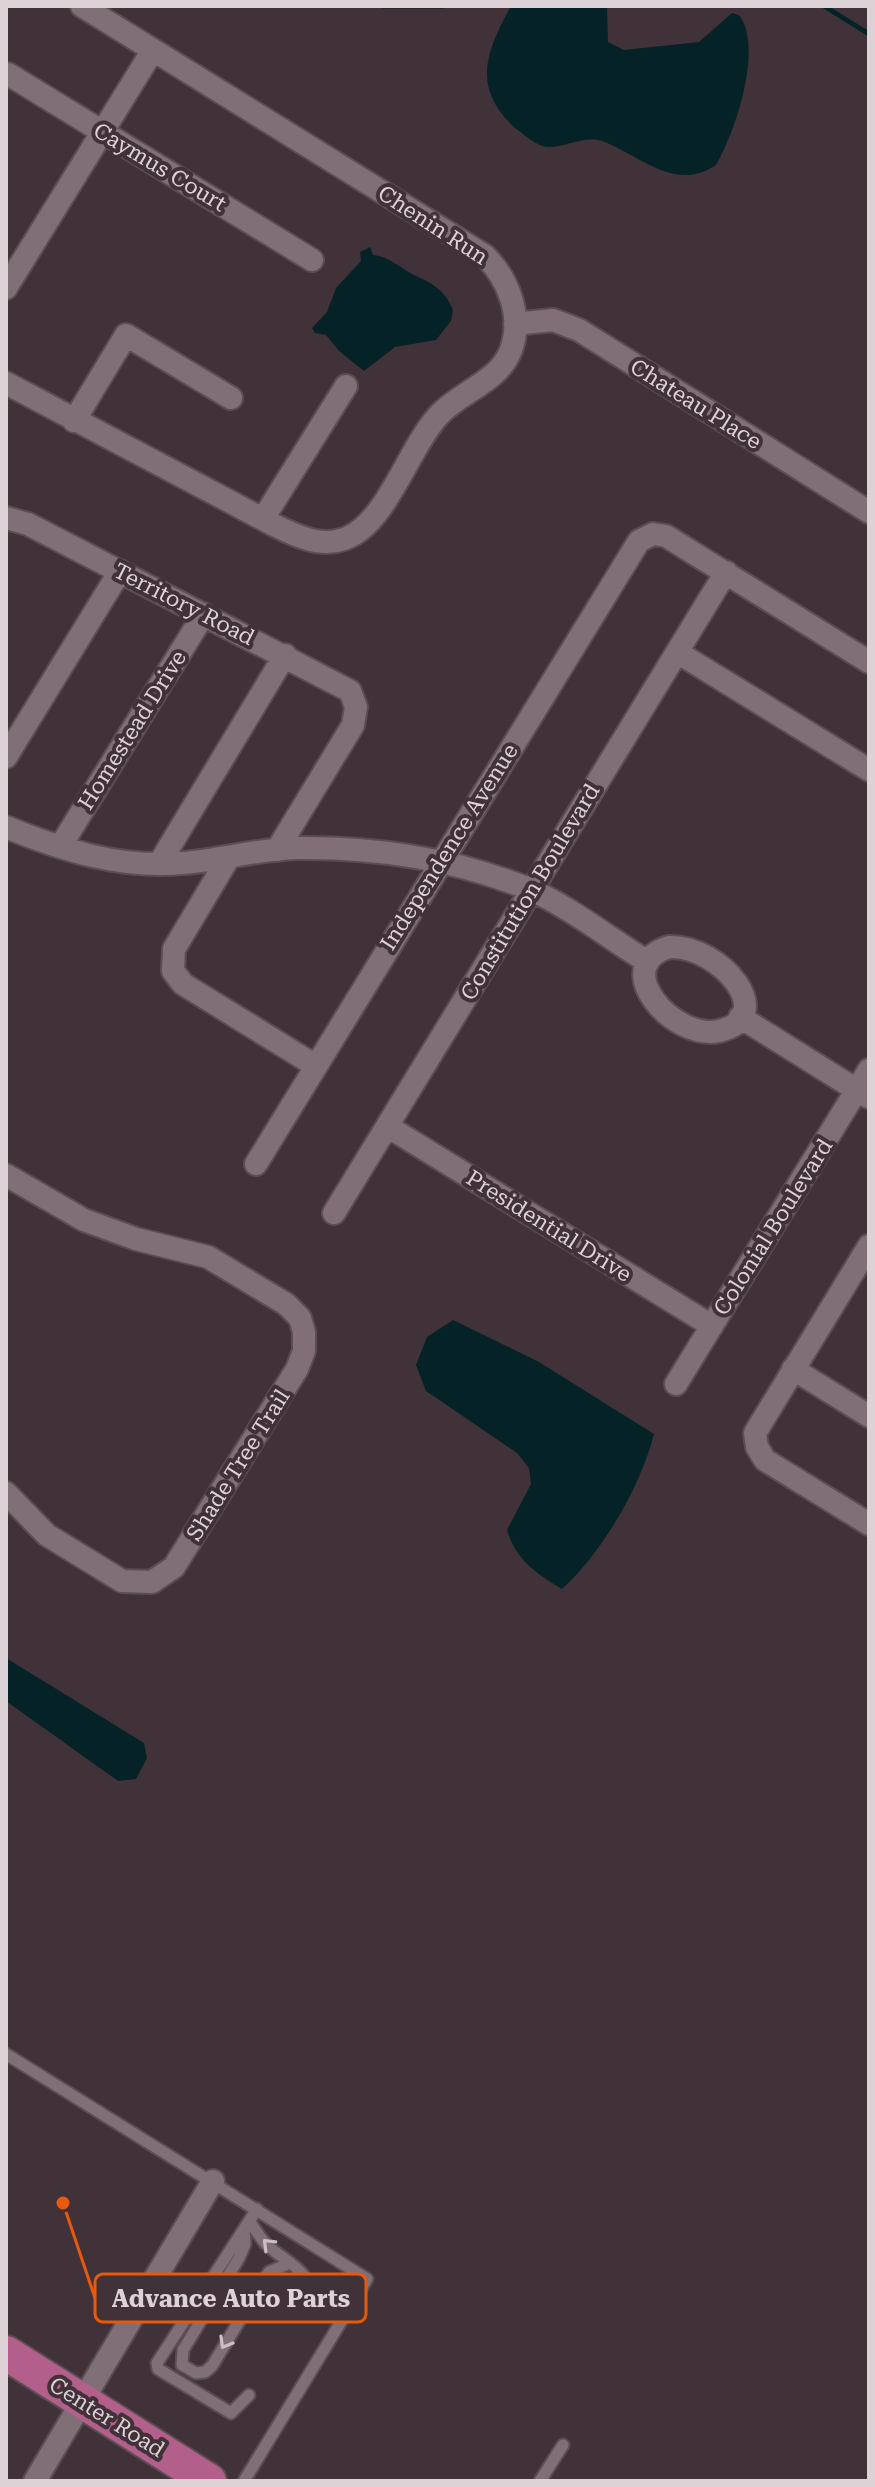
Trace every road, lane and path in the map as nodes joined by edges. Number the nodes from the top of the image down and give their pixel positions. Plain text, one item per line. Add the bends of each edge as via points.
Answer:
1 (82, 6) edge
2 (153, 50) junction
3 (8, 74) dead end
4 (102, 132) junction
5 (312, 260) dead end
6 (6, 288) edge
7 (515, 324) junction
8 (6, 383) edge
9 (346, 386) dead end
10 (231, 398) dead end
11 (74, 421) junction
12 (869, 512) edge
13 (6, 518) edge
14 (263, 519) junction
15 (120, 571) junction
16 (726, 572) junction
17 (204, 614) junction
18 (677, 652) junction
19 (285, 655) junction
20 (869, 662) edge
21 (6, 757) edge
22 (869, 770) edge
23 (6, 827) edge
24 (60, 847) junction
25 (277, 850) junction
26 (229, 857) junction
27 (441, 861) junction
28 (159, 864) junction
29 (531, 890) junction
30 (648, 962) junction
31 (740, 1017) junction
32 (316, 1066) junction
33 (869, 1070) edge
34 (863, 1094) edge
35 (387, 1126) junction
36 (256, 1164) dead end
37 (6, 1175) edge
38 (334, 1213) dead end
39 (869, 1246) edge
40 (712, 1326) junction
41 (793, 1369) junction
42 (676, 1384) dead end
43 (869, 1416) edge
44 (6, 1493) edge
45 (869, 1524) edge
46 (6, 2054) edge
47 (213, 2181) junction
48 (257, 2209) junction
49 (247, 2226) junction
50 (290, 2263) junction
51 (307, 2301) dead end
52 (6, 2353) edge
53 (249, 2395) dead end
54 (83, 2402) junction
55 (563, 2445) dead end
56 (35, 2481) edge
57 (209, 2481) edge
58 (244, 2481) edge
59 (540, 2481) edge

1 - 2 street, Chenin Run
2 - 4 street
2 - 7 street, Chenin Run via 484,255 508,288
3 - 4 street, Caymus Court
4 - 5 street, Caymus Court
4 - 6 street
7 - 12 street, Chateau Place via 553,320 579,330
7 - 14 street, Chenin Run via 505,362 439,415 362,530 319,542
8 - 11 street, Chenin Run
9 - 14 street
10 - 11 street via 126,335
11 - 14 street, Chenin Run
13 - 15 street, Territory Road
15 - 17 street, Territory Road
15 - 21 street
16 - 18 street, Constitution Boulevard
16 - 20 street
16 - 27 street, Independence Avenue via 666,536 649,535 637,544
17 - 19 street, Territory Road
17 - 24 street, Homestead Drive
18 - 22 street
18 - 29 street, Constitution Boulevard
19 - 25 street, Territory Road via 342,685 355,701 353,725
19 - 28 street
23 - 24 street
24 - 28 street via 116,861
25 - 26 street
25 - 27 street via 371,851
26 - 28 street
26 - 32 street via 174,949 173,971 183,984
27 - 29 street
27 - 32 street, Independence Avenue
29 - 30 street
29 - 35 street, Constitution Boulevard
30 - 31 street via 649,993 674,1020 705,1032 729,1027
30 - 31 street via 669,947 708,955 738,982
31 - 34 street
32 - 36 street, Independence Avenue
33 - 34 street, Colonial Boulevard
34 - 40 street, Colonial Boulevard
35 - 38 street, Constitution Boulevard
35 - 40 street, Presidential Drive
37 - 44 street, Shade Tree Trail via 84,1220 218,1262 290,1307 304,1332 300,1363 248,1448 174,1567 148,1583 122,1581 47,1535
39 - 41 street
40 - 42 street, Colonial Boulevard
41 - 43 street
41 - 45 street via 756,1429 759,1453
46 - 47 lane
47 - 48 lane
47 - 54 street
48 - 49 lane
48 - 58 lane via 367,2279
50 -> 49 lane
50 -> 49 lane via 269,2272 212,2366 205,2372 182,2365 183,2350 239,2258
49 - 53 lane via 157,2363 158,2369 231,2413
50 - 51 lane via 307,2279
52 - 54 main road, Center Road
54 - 56 street
54 - 57 main road, Center Road
55 - 59 lane

